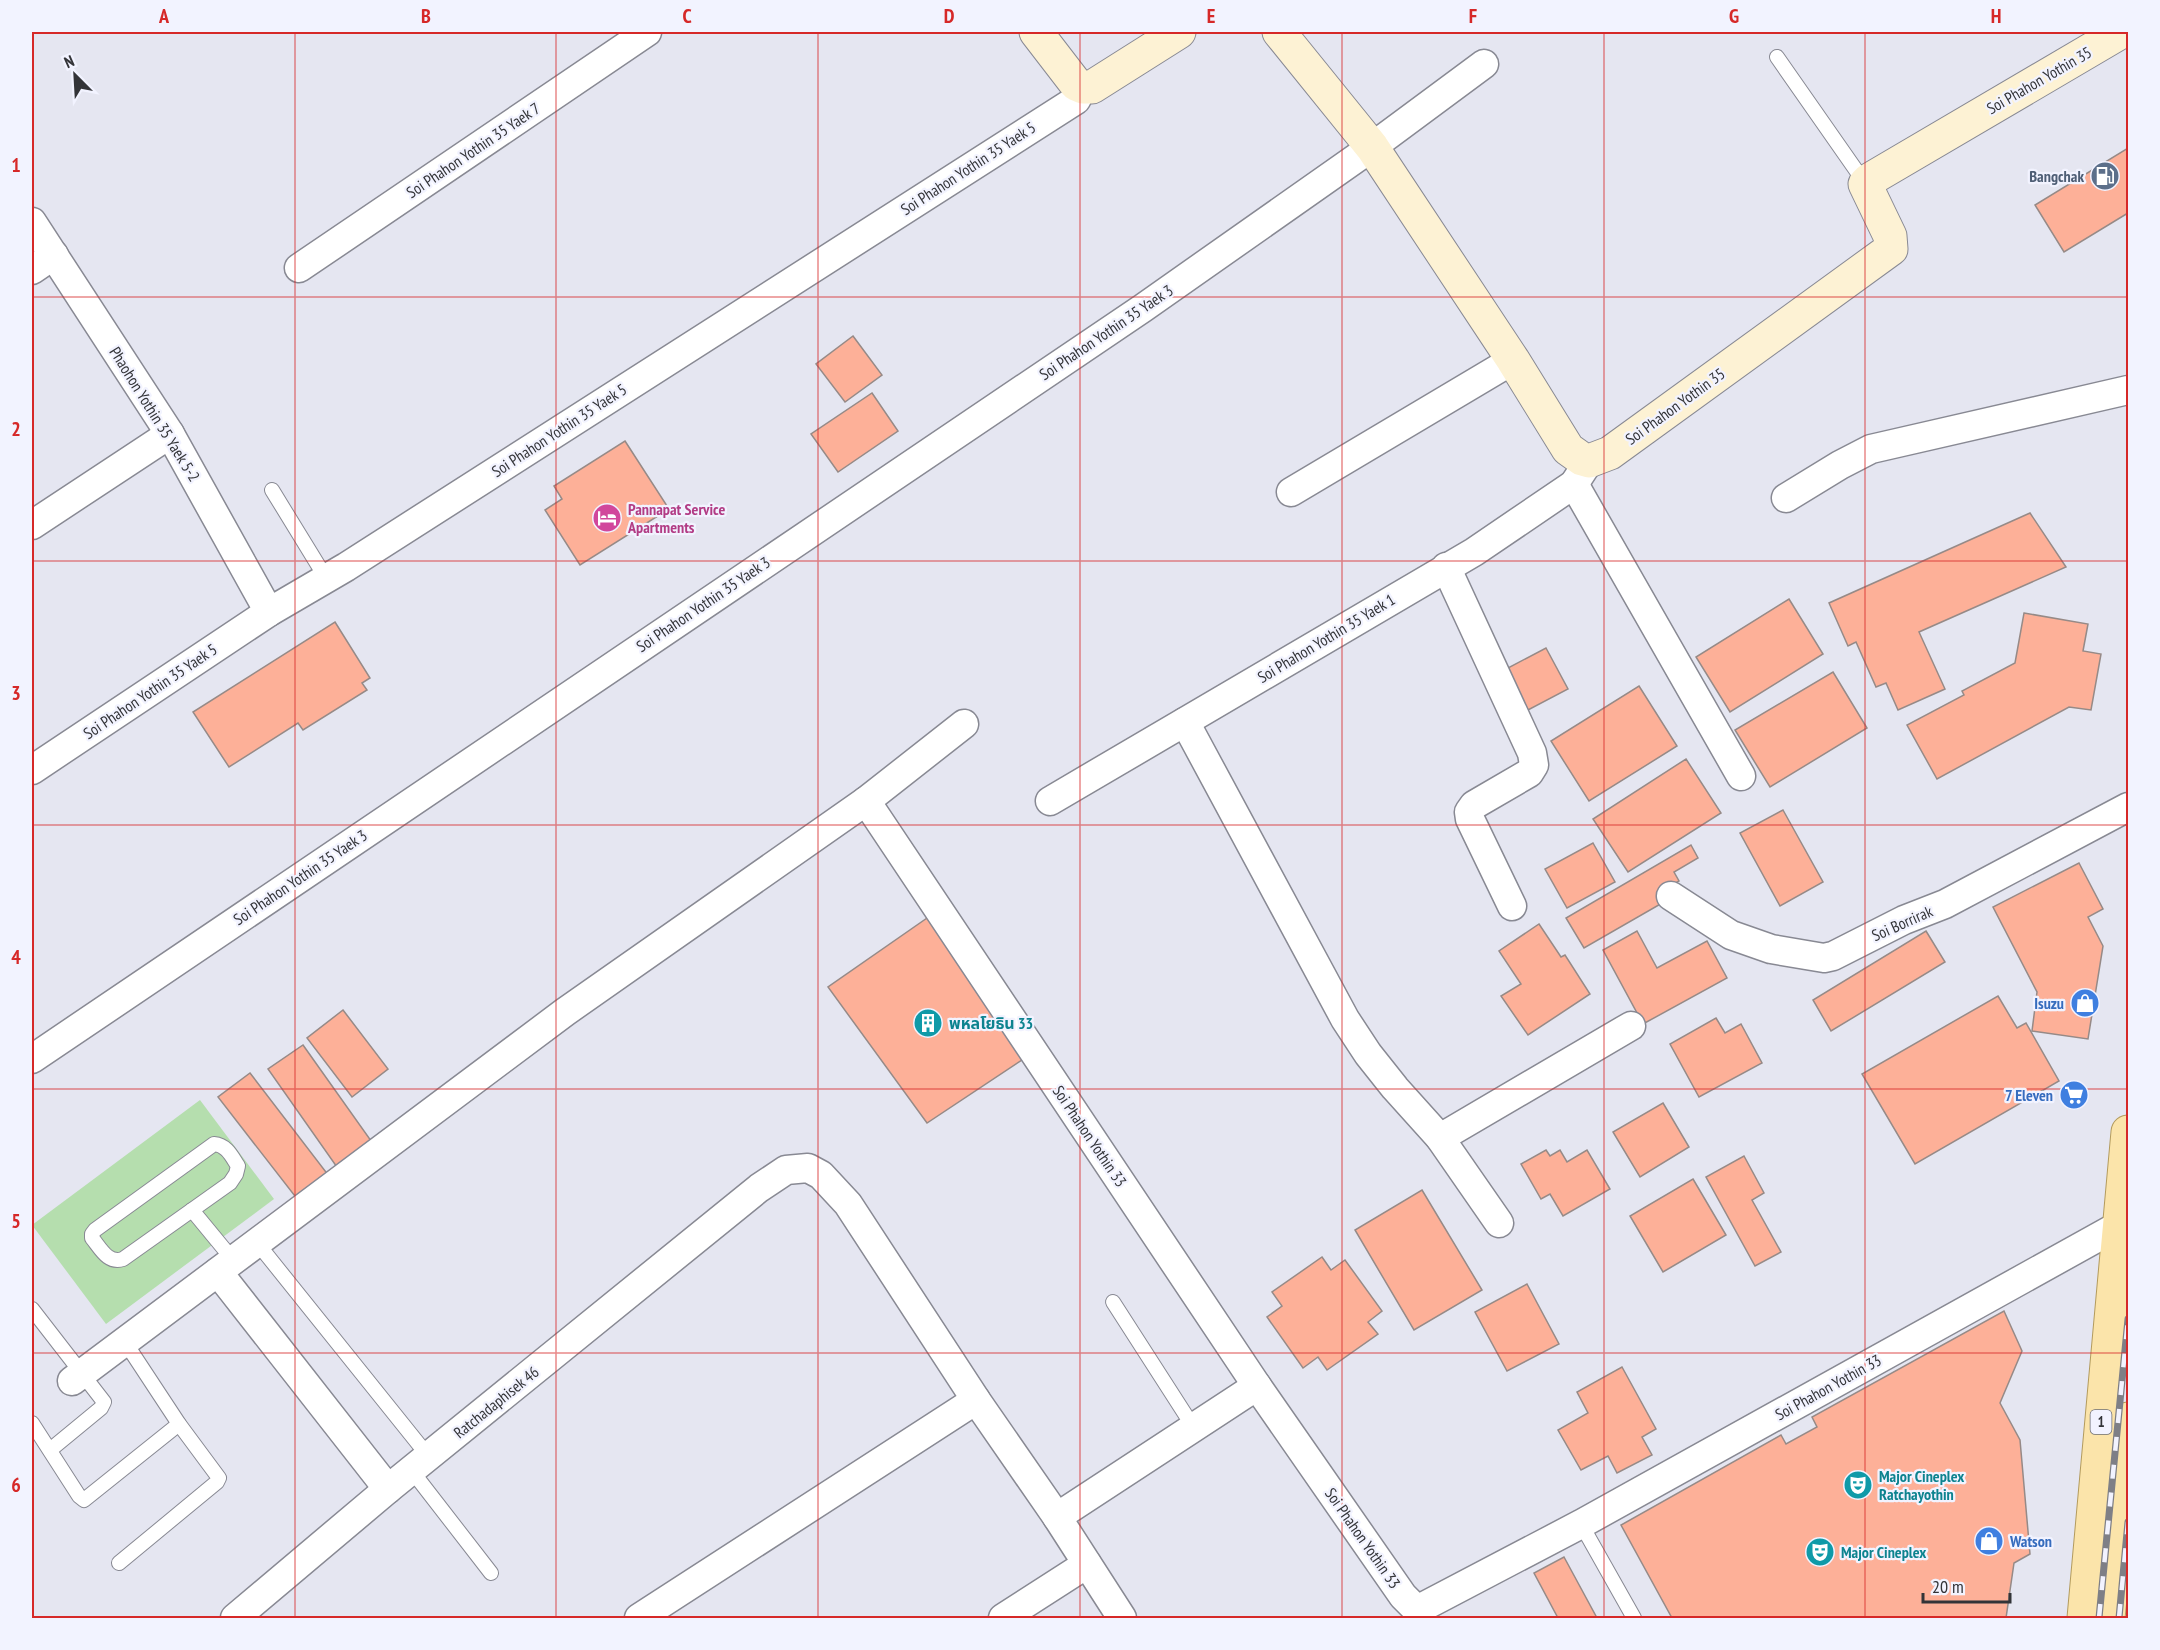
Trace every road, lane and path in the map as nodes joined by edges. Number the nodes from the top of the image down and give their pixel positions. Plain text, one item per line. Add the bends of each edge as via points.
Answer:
1 (647, 32) edge
2 (1036, 32) edge
3 (1179, 32) edge
4 (1279, 32) edge
5 (2114, 34) edge
6 (1777, 57) dead end
7 (1484, 64) dead end
8 (1083, 87) junction
9 (1372, 147) junction
10 (1865, 184) junction
11 (32, 222) edge
12 (43, 262) edge
13 (299, 268) dead end
14 (1513, 360) junction
15 (2128, 390) edge
16 (170, 434) junction
17 (1582, 472) junction
18 (272, 490) dead end
19 (1291, 492) dead end
20 (1786, 498) dead end
21 (32, 525) edge
22 (1446, 567) junction
23 (326, 578) junction
24 (269, 612) junction
25 (1185, 722) junction
26 (964, 724) dead end
27 (32, 770) edge
28 (1741, 776) dead end
29 (866, 801) junction
30 (1050, 801) dead end
31 (2128, 807) edge
32 (1671, 896) dead end
33 (1512, 906) dead end
34 (1631, 1026) dead end
35 (32, 1059) edge
36 (2128, 1132) edge
37 (1440, 1137) junction
38 (2126, 1182) edge
39 (192, 1210) junction
40 (1499, 1223) dead end
41 (2118, 1226) junction
42 (258, 1244) junction
43 (226, 1267) junction
44 (1113, 1302) dead end
45 (32, 1309) edge
46 (125, 1342) junction
47 (77, 1378) junction
48 (1257, 1386) junction
49 (976, 1400) junction
50 (2128, 1419) edge
51 (32, 1423) edge
52 (179, 1424) junction
53 (1194, 1428) junction
54 (50, 1450) junction
55 (420, 1464) junction
56 (388, 1489) junction
57 (1057, 1516) junction
58 (1581, 1524) junction
59 (119, 1563) dead end
60 (1087, 1564) junction
61 (491, 1573) dead end
62 (235, 1618) edge
63 (639, 1618) edge
64 (1004, 1618) edge
65 (1122, 1618) edge
66 (1634, 1618) edge
67 (2084, 1618) edge
68 (2108, 1618) edge

1 - 13 street, Soi Phahon Yothin 35 Yaek 7
2 - 8 street via 1076,84
3 - 8 street via 1092,87
4 - 9 street
5 - 10 street, Soi Phahon Yothin 35
6 - 10 lane
7 - 9 street, Soi Phahon Yothin 35 Yaek 3
8 - 23 street, Soi Phahon Yothin 35 Yaek 5 via 1076,100
9 - 14 street
9 - 35 street, Soi Phahon Yothin 35 Yaek 3 via 1143,308
10 - 17 street, Soi Phahon Yothin 35 via 1890,236 1891,249
11 - 12 street, Phaohon Yothin 35 Yaek 5-2
12 - 16 street, Phaohon Yothin 35 Yaek 5-2
14 - 17 street via 1568,448 1582,459
14 - 19 street
15 - 20 street via 1871,449
16 - 21 street
16 - 24 street, Phaohon Yothin 35 Yaek 5-2
17 - 22 street, Soi Phahon Yothin 35 Yaek 1 via 1474,552
17 - 28 street
18 - 23 lane
22 - 25 street, Soi Phahon Yothin 35 Yaek 1
22 - 33 street via 1533,759 1529,773 1474,805 1469,812
23 - 24 street, Soi Phahon Yothin 35 Yaek 5
24 - 27 street, Soi Phahon Yothin 35 Yaek 5
25 - 30 street, Soi Phahon Yothin 35 Yaek 1
25 - 37 street via 1345,1019 1395,1089
26 - 29 street
29 - 42 street via 565,1012
29 - 48 street, Soi Phahon Yothin 33
31 - 32 street, Soi Borrirak via 1945,904 1824,958 1771,950 1731,935
34 - 37 street
36 - 38 main road, 1
37 - 40 street
38 - 41 main road, 1
39 - 39 lane via 116,1262 92,1238 104,1223 214,1144 221,1144 238,1166 236,1174 230,1183
39 - 43 lane
41 - 58 street, Soi Phahon Yothin 33
41 - 67 main road, 1
42 - 43 street
42 - 55 lane
43 - 46 street
43 - 56 street
44 - 53 lane
45 - 47 lane
46 - 47 street
46 - 52 lane
47 - 54 lane via 104,1402
48 - 53 street
48 - 58 street, Soi Phahon Yothin 33 via 1403,1596 1417,1610
49 - 55 street, Ratchadaphisek 46 via 848,1204 808,1168 786,1170
49 - 57 street, Ratchadaphisek 46
49 - 63 street
50 - 68 main road
51 - 54 lane
52 - 54 lane via 84,1500
52 - 59 lane via 219,1478
53 - 57 street
55 - 56 street, Ratchadaphisek 46
55 - 61 lane
56 - 62 street, Ratchadaphisek 46
57 - 60 street, Ratchadaphisek 46
58 - 66 lane
60 - 64 street
60 - 65 street, Ratchadaphisek 46

